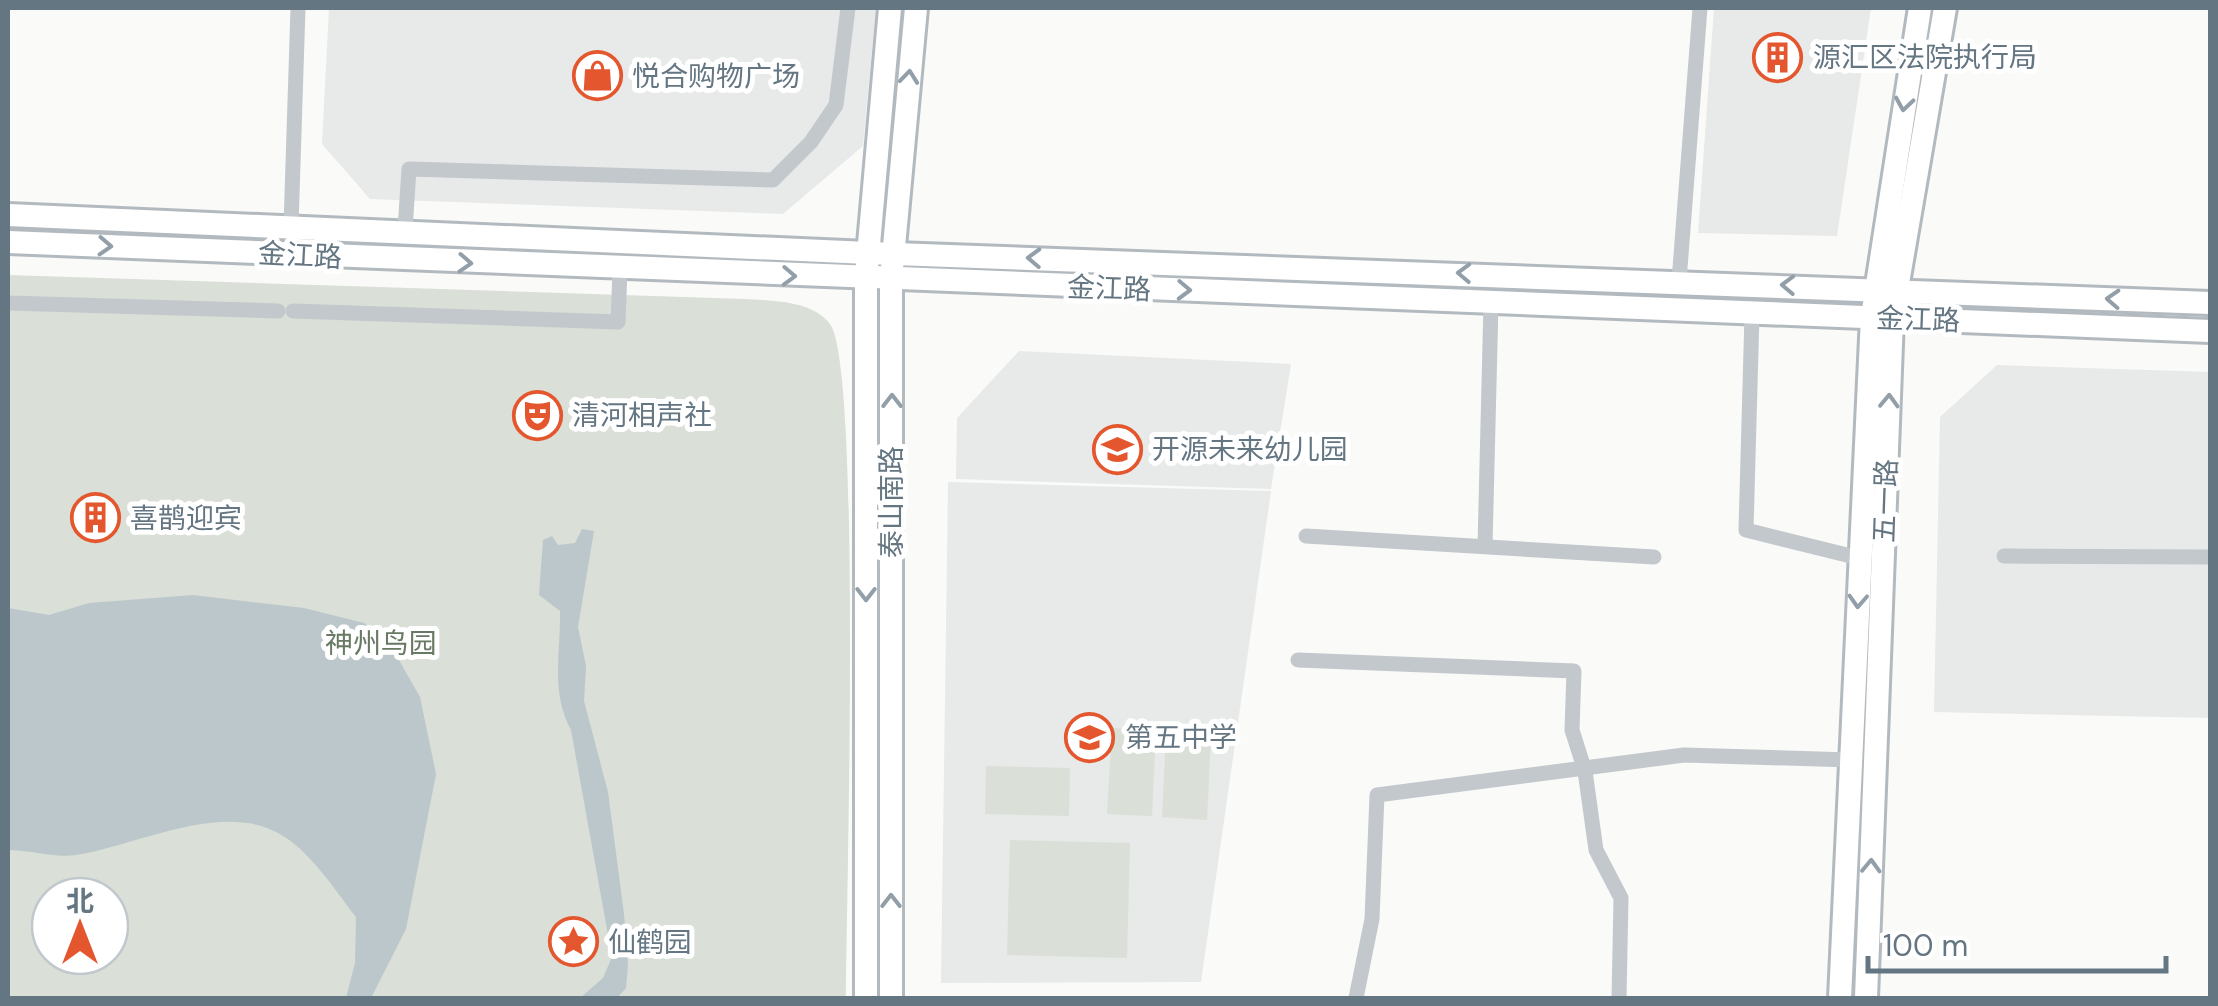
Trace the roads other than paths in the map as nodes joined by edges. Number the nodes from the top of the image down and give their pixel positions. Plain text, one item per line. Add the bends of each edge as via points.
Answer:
1 (298, 8) edge
2 (848, 8) edge
3 (890, 8) edge
4 (916, 8) edge
5 (1700, 8) edge
6 (1920, 8) edge
7 (1945, 8) edge
8 (8, 215) edge
9 (291, 226) junction
10 (406, 230) junction
11 (8, 242) edge
12 (868, 253) junction
13 (892, 253) junction
14 (404, 260) junction
15 (1351, 269) junction
16 (620, 270) junction
17 (866, 278) junction
18 (891, 279) junction
19 (1679, 281) junction
20 (1885, 288) junction
21 (1349, 296) junction
22 (1491, 303) junction
23 (2210, 303) edge
24 (8, 304) edge
25 (1752, 314) junction
26 (1882, 317) junction
27 (2210, 331) edge
28 (1306, 536) dead end
29 (1485, 546) junction
30 (2004, 556) dead end
31 (1654, 557) dead end
32 (2210, 557) edge
33 (1860, 558) junction
34 (1298, 660) dead end
35 (1851, 760) junction
36 (1584, 768) junction
37 (866, 998) edge
38 (891, 998) edge
39 (1356, 998) edge
40 (1619, 998) edge
41 (1840, 998) edge
42 (1866, 998) edge

1 - 9 street
2 - 10 street via 836,105 774,180 409,169
3 - 12 street, 泰山南路
13 -> 4 street, 泰山南路
5 - 19 street
6 -> 20 street, 五一路
7 - 20 street, 五一路
8 - 9 street, 金江路
9 - 10 street, 金江路
10 - 12 street, 金江路
10 - 14 street
11 -> 14 street, 金江路
12 - 13 street, 金江路
12 - 17 street, 泰山南路
15 -> 13 street, 金江路
13 - 18 street, 泰山南路
14 -> 16 street, 金江路
19 -> 15 street, 金江路
15 - 21 street
16 -> 17 street, 金江路
16 - 24 street via 618,322
17 - 18 street, 金江路
17 -> 37 street, 泰山南路
18 -> 21 street, 金江路
38 -> 18 street, 泰山南路
20 -> 19 street, 金江路
23 -> 20 street, 金江路
20 - 26 street, 五一路
21 - 22 street, 金江路
22 - 25 street, 金江路
22 - 29 street
25 - 26 street, 金江路
25 - 33 street via 1746,530
26 - 27 street, 金江路
26 - 33 street, 五一路
42 -> 26 street, 五一路
28 - 29 street
29 - 31 street
30 - 32 street
33 -> 35 street, 五一路
34 - 36 street via 1574,670 1572,730
35 - 36 street via 1684,755
35 - 41 street, 五一路
36 - 39 street via 1377,795 1372,919
36 - 40 street via 1596,850 1621,898

